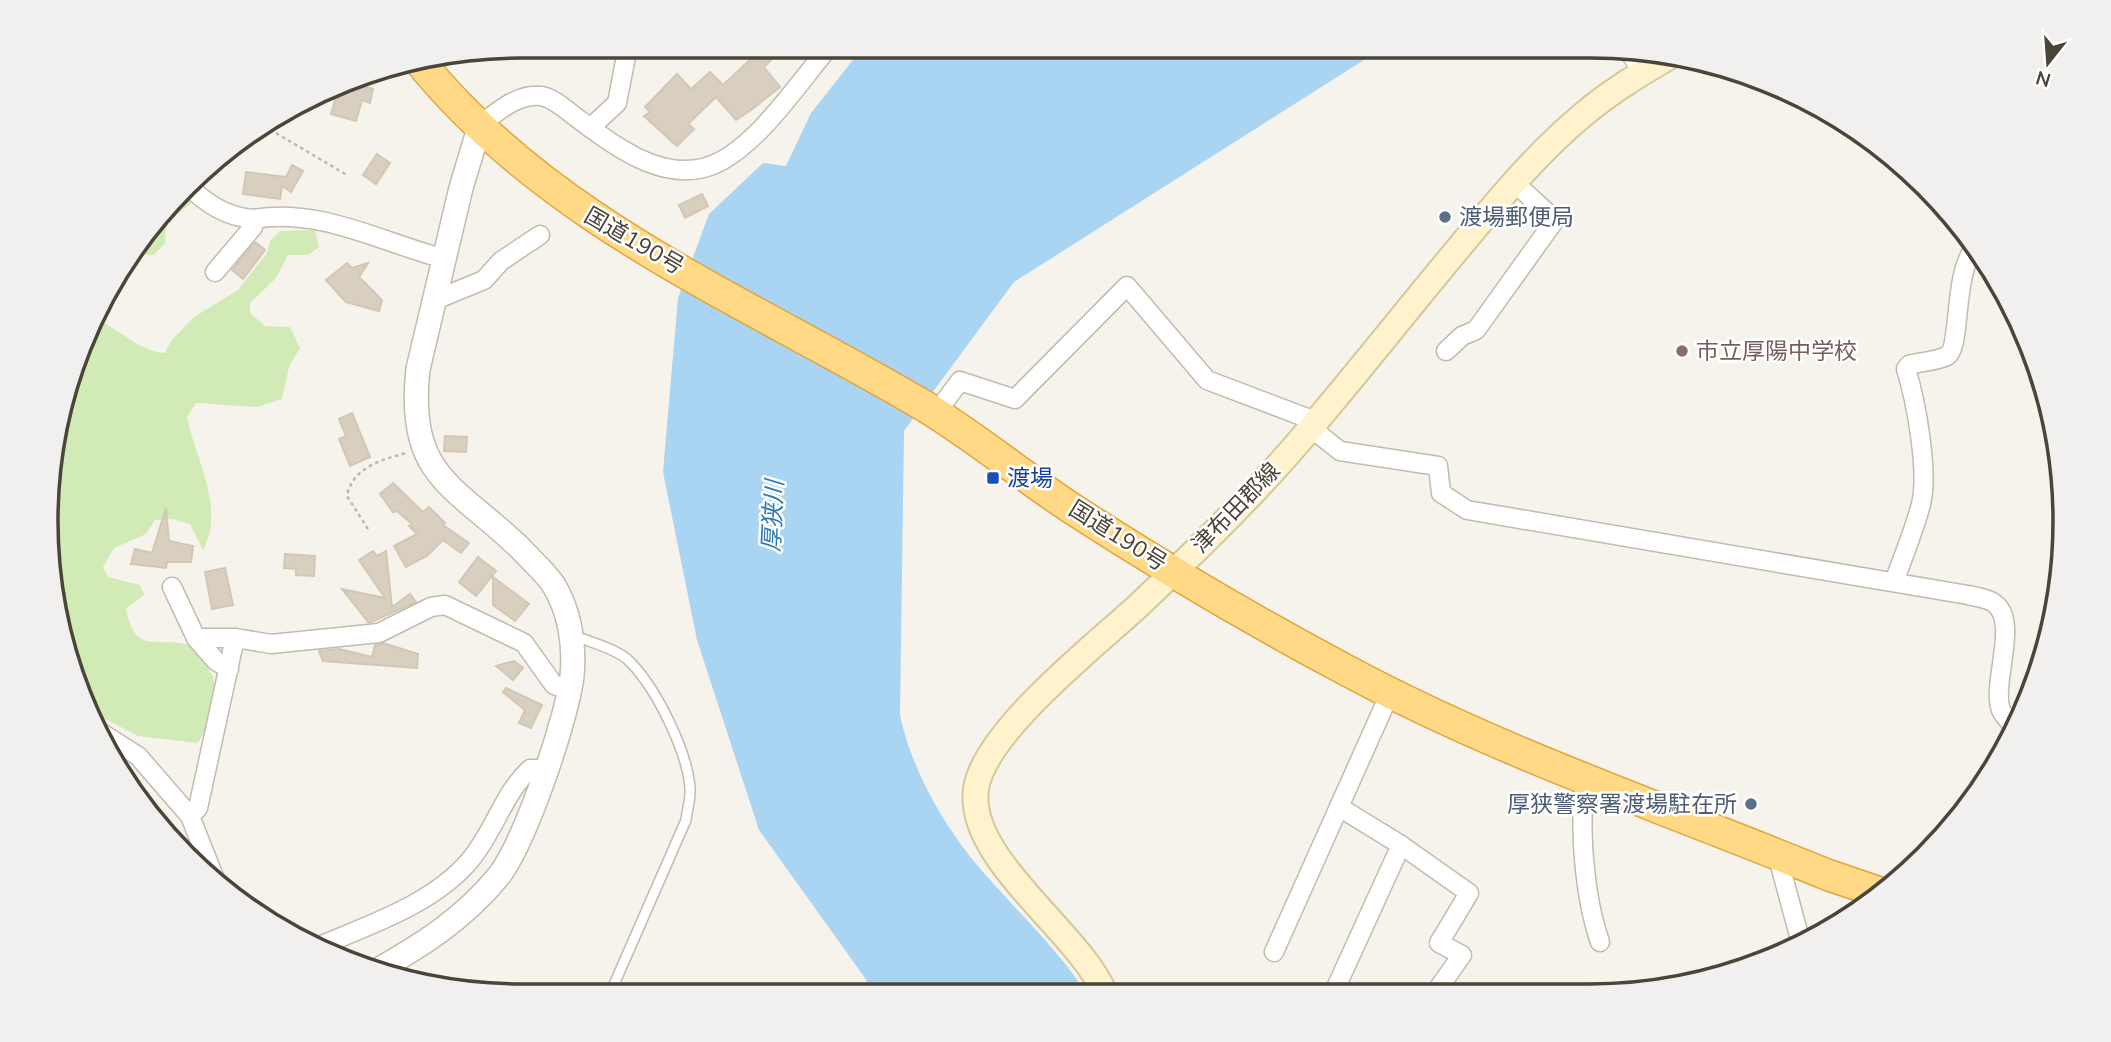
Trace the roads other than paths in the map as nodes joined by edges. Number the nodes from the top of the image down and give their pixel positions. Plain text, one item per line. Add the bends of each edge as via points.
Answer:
1 (626, 58) edge
2 (820, 58) edge
3 (1635, 60) edge
4 (1658, 63) edge
5 (425, 68) edge
6 (1643, 72) junction
7 (480, 125) junction
8 (590, 128) junction
9 (1514, 183) junction
10 (195, 191) edge
11 (254, 219) junction
12 (540, 235) dead end
13 (1970, 257) edge
14 (445, 259) junction
15 (215, 272) dead end
16 (435, 300) junction
17 (1446, 351) dead end
18 (932, 411) junction
19 (1313, 424) junction
20 (1174, 572) junction
21 (1894, 582) junction
22 (172, 587) dead end
23 (571, 634) junction
24 (196, 638) junction
25 (235, 638) junction
26 (229, 669) junction
27 (569, 690) junction
28 (1390, 694) junction
29 (2008, 719) edge
30 (114, 741) edge
31 (545, 769) junction
32 (1587, 777) junction
33 (1339, 807) junction
34 (190, 816) junction
35 (1401, 845) junction
36 (1777, 854) junction
37 (208, 862) edge
38 (1872, 889) edge
39 (1799, 934) edge
40 (329, 942) edge
41 (1600, 942) dead end
42 (1275, 952) dead end
43 (387, 964) edge
44 (614, 984) edge
45 (1100, 984) edge
46 (1337, 984) edge
47 (1441, 984) edge

1 - 8 street via 617,103
2 - 8 street via 753,135 720,161 691,170 666,168 622,150
3 - 6 street
4 - 6 main road, 津布田郡線
5 - 7 highway, 国道190号
6 - 9 main road, 津布田郡線 via 1583,115
7 - 8 street via 521,98 540,96
7 - 14 street
7 - 18 highway, 国道190号 via 574,206
9 - 17 street via 1555,220 1476,330
9 - 19 main road, 津布田郡線
10 - 11 street via 229,215
11 - 14 street via 310,218
11 - 15 street via 253,227
12 - 16 street via 501,261 484,280
13 - 21 street via 1958,293 1958,338 1953,350 1906,369 1915,396 1922,502
14 - 16 street
16 - 23 street via 414,399 424,449 437,475 456,496 512,541 552,584
18 - 19 street via 960,381 1015,399 1127,286 1207,380
18 - 20 highway, 国道190号
19 - 20 main road, 津布田郡線
19 - 21 street via 1340,452 1437,466 1441,493 1467,510
20 - 28 highway, 国道190号
20 - 45 main road, 津布田郡線 via 1009,729 993,747 976,788 977,814 988,841 1004,866 1087,961
21 - 29 street via 1983,598 2002,612 2005,626 1998,696
22 - 24 street
23 - 27 street
23 - 44 lane via 625,657 642,677 672,729 690,790 686,820
24 - 25 street
24 - 26 street
25 - 26 street
25 - 27 street via 271,644 379,633 431,607 445,605 524,643 554,685
26 - 34 street via 198,808
27 - 31 street
28 - 32 highway, 国道190号
28 - 33 street
30 - 34 street via 138,756
31 - 40 street via 530,769 518,780 470,860 438,888 396,913
31 - 43 street via 523,834 498,876 466,912
32 - 36 highway, 国道190号
32 - 41 street via 1582,800 1589,910
33 - 35 street
33 - 42 street
34 - 37 street
35 - 46 street
35 - 47 street via 1469,892 1440,943 1462,955
36 - 38 highway, 国道190号
36 - 39 street

